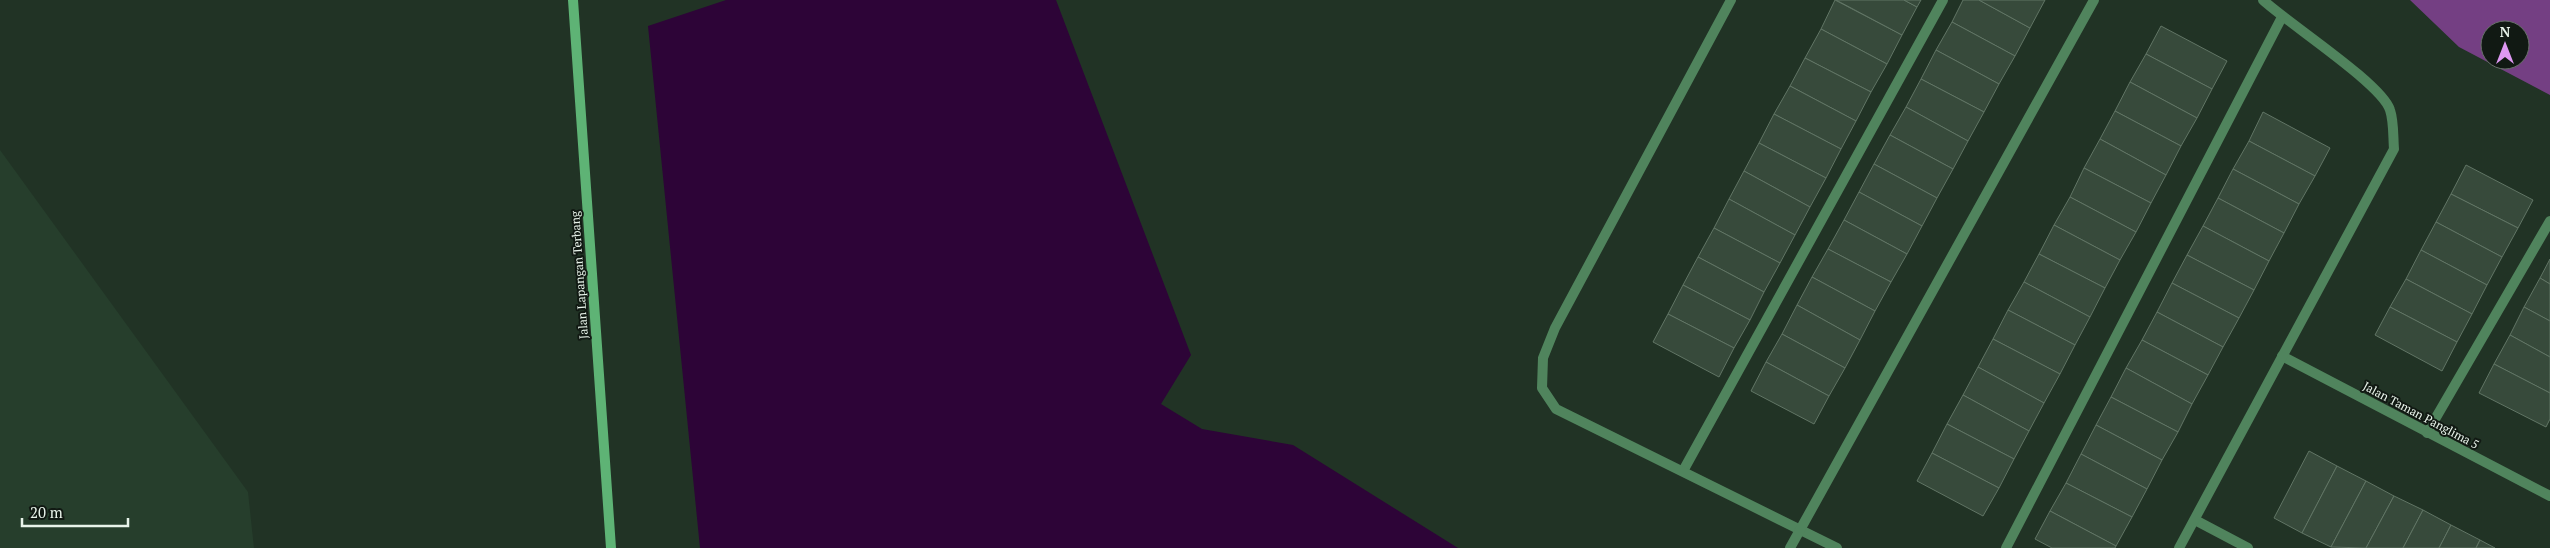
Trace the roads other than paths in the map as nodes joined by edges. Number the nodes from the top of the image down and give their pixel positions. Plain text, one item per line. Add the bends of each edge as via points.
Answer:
1 (573, 0) edge
2 (1731, 0) edge
3 (1943, 0) edge
4 (2094, 0) edge
5 (2263, 0) edge
6 (2282, 17) junction
7 (2550, 221) edge
8 (2282, 356) junction
9 (2428, 433) junction
10 (1683, 471) junction
11 (2550, 496) edge
12 (2195, 520) junction
13 (1800, 528) junction
14 (611, 548) edge
15 (1790, 548) edge
16 (1837, 548) edge
17 (2006, 548) edge
18 (2179, 548) edge
19 (2248, 548) edge

1 - 14 street, Jalan Lapangan Terbang
2 - 10 street via 1555,328 1543,358 1542,388 1556,409
3 - 10 street
4 - 13 street
5 - 6 street
6 - 8 street via 2369,82 2390,109 2394,149
6 - 17 street
7 - 9 street
8 - 9 street, Jalan Taman Panglima 5
8 - 12 street
9 - 11 street, Jalan Taman Panglima 5
10 - 13 street
12 - 18 street
12 - 19 street
13 - 15 street
13 - 16 street

